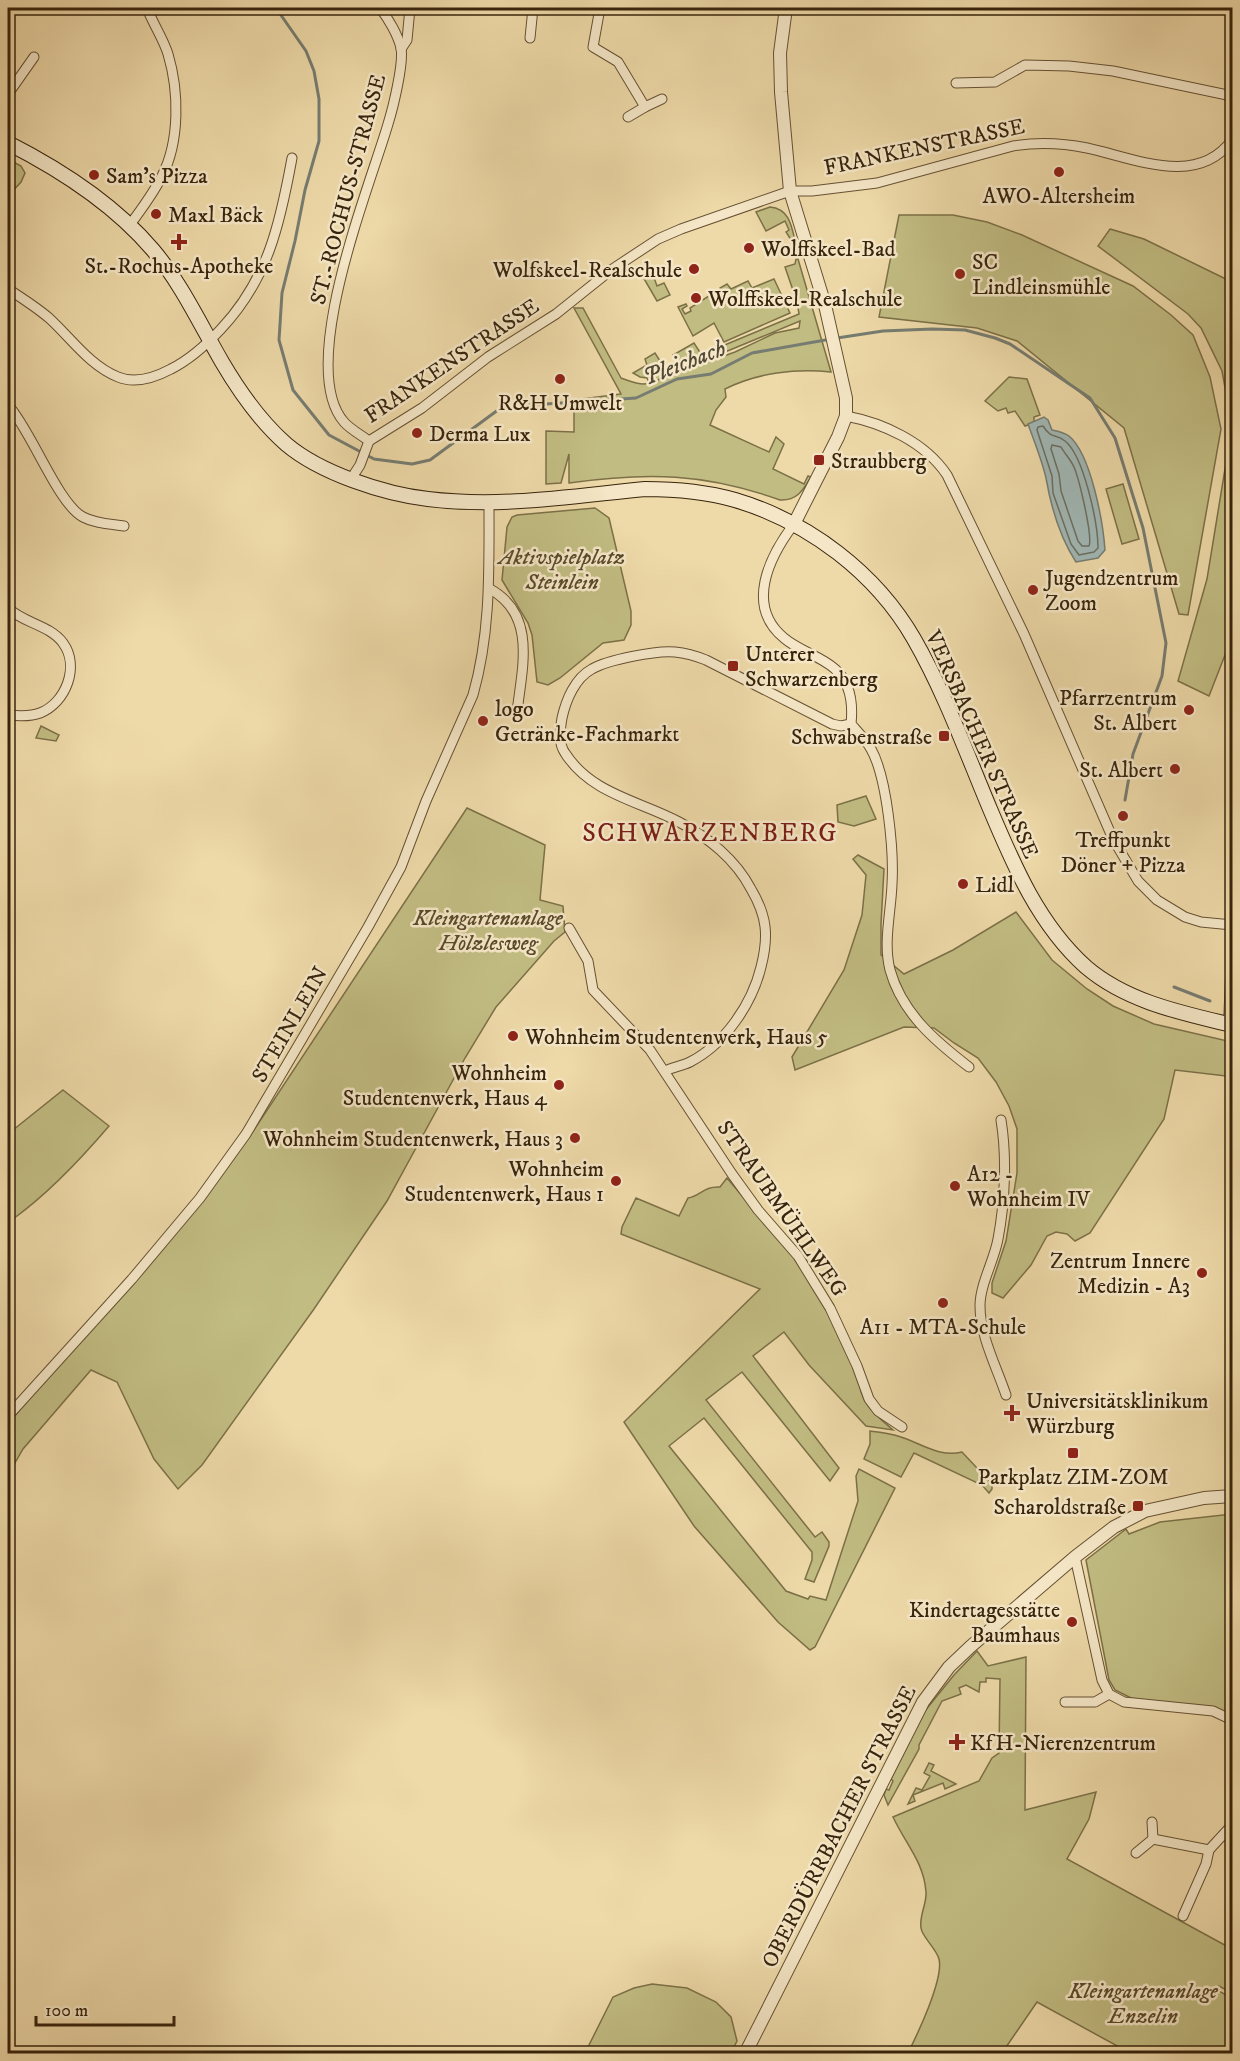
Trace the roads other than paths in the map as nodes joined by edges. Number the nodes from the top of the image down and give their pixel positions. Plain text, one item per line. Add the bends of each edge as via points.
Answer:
1 (147, 8) edge
2 (380, 8) edge
3 (410, 8) edge
4 (533, 8) edge
5 (600, 8) edge
6 (786, 8) edge
7 (530, 38) dead end
8 (401, 49) junction
9 (34, 57) dead end
10 (956, 83) dead end
11 (8, 94) edge
12 (1233, 96) edge
13 (662, 99) dead end
14 (645, 107) junction
15 (628, 117) dead end
16 (1233, 140) edge
17 (8, 143) edge
18 (292, 158) dead end
19 (790, 191) junction
20 (129, 226) junction
21 (8, 290) edge
22 (210, 340) junction
23 (8, 405) edge
24 (846, 416) junction
25 (369, 441) junction
26 (351, 479) junction
27 (489, 503) junction
28 (794, 524) junction
29 (124, 526) dead end
30 (490, 589) junction
31 (8, 608) edge
32 (517, 712) dead end
33 (8, 715) edge
34 (852, 724) junction
35 (1233, 925) edge
36 (569, 928) dead end
37 (1233, 977) edge
38 (1232, 1025) edge
39 (969, 1067) dead end
40 (665, 1071) junction
41 (1001, 1119) dead end
42 (1006, 1395) dead end
43 (8, 1416) edge
44 (902, 1428) dead end
45 (1233, 1496) edge
46 (1075, 1557) junction
47 (1109, 1694) junction
48 (1065, 1702) dead end
49 (1233, 1720) edge
50 (1152, 1822) dead end
51 (1233, 1825) edge
52 (1153, 1839) junction
53 (1209, 1850) junction
54 (1136, 1853) dead end
55 (1183, 1916) dead end
56 (745, 2054) edge

1 - 20 street via 172,69 175,122 164,174
2 - 8 street, ST.-ROCHUS-STRASSE
3 - 8 street via 407,40
4 - 7 street
5 - 14 street via 592,47 618,62
6 - 19 street via 780,53
8 - 25 street, ST.-ROCHUS-STRASSE via 392,111 342,268 328,358 334,402 343,421
9 - 11 street
10 - 12 street via 995,82 1024,65 1069,66
13 - 14 street
14 - 15 street
16 - 19 street, FRANKENSTRASSE via 1214,159 1173,168 1085,148 1033,143 877,183
17 - 20 main road, VERSBACHER STRASSE via 85,189
18 - 22 street via 267,259 243,303
19 - 24 street via 838,357
19 - 25 street, FRANKENSTRASSE via 681,229 641,249 556,314
20 - 22 main road, VERSBACHER STRASSE via 153,250
21 - 22 street via 48,317 97,365 124,379 161,374 189,359
22 - 26 main road, VERSBACHER STRASSE via 235,383 274,432 299,454
23 - 29 street via 76,512 94,522
24 - 28 street
24 - 35 street via 898,434 929,453 947,474 1024,634 1113,839 1142,887 1185,917
25 - 26 street, FRANKENSTRASSE
26 - 27 main road, VERSBACHER STRASSE via 421,498
27 - 28 main road, VERSBACHER STRASSE via 669,489 735,500
27 - 30 street, STEINLEIN
28 - 34 street via 765,578 765,607 770,623 785,639 836,669 848,687
28 - 38 main road, VERSBACHER STRASSE via 857,569 905,624 947,706 1016,869 1041,915 1064,944 1088,968 1144,1001
30 - 32 street via 504,597 521,625 523,658
30 - 43 street, STEINLEIN via 483,653 473,695 401,867 266,1103 200,1198
31 - 33 street via 55,635 69,657 70,670 66,688 51,707 37,714
34 - 39 street via 871,749 883,785 892,851 890,971 914,1018 934,1040
34 - 40 street via 832,724 706,660 674,652 590,669 570,694 560,729 561,745 568,758 606,790 706,838 742,871 766,927 757,982 728,1030 692,1061
36 - 40 street, STRAUBMÜHLWEG via 588,961 593,990
37 - 38 street
40 - 44 street, STRAUBMÜHLWEG via 738,1183 798,1256 830,1308 869,1399
41 - 42 street via 1004,1153 998,1238 980,1307
45 - 46 street, OBERDÜRRBACHER STRASSE via 1144,1511 1114,1527
46 - 47 street via 1102,1680
46 - 56 street, OBERDÜRRBACHER STRASSE via 970,1647 922,1701
47 - 48 street via 1095,1702
47 - 49 street via 1124,1702 1213,1711
50 - 52 street
51 - 53 street
52 - 53 street
52 - 54 street
53 - 55 street

